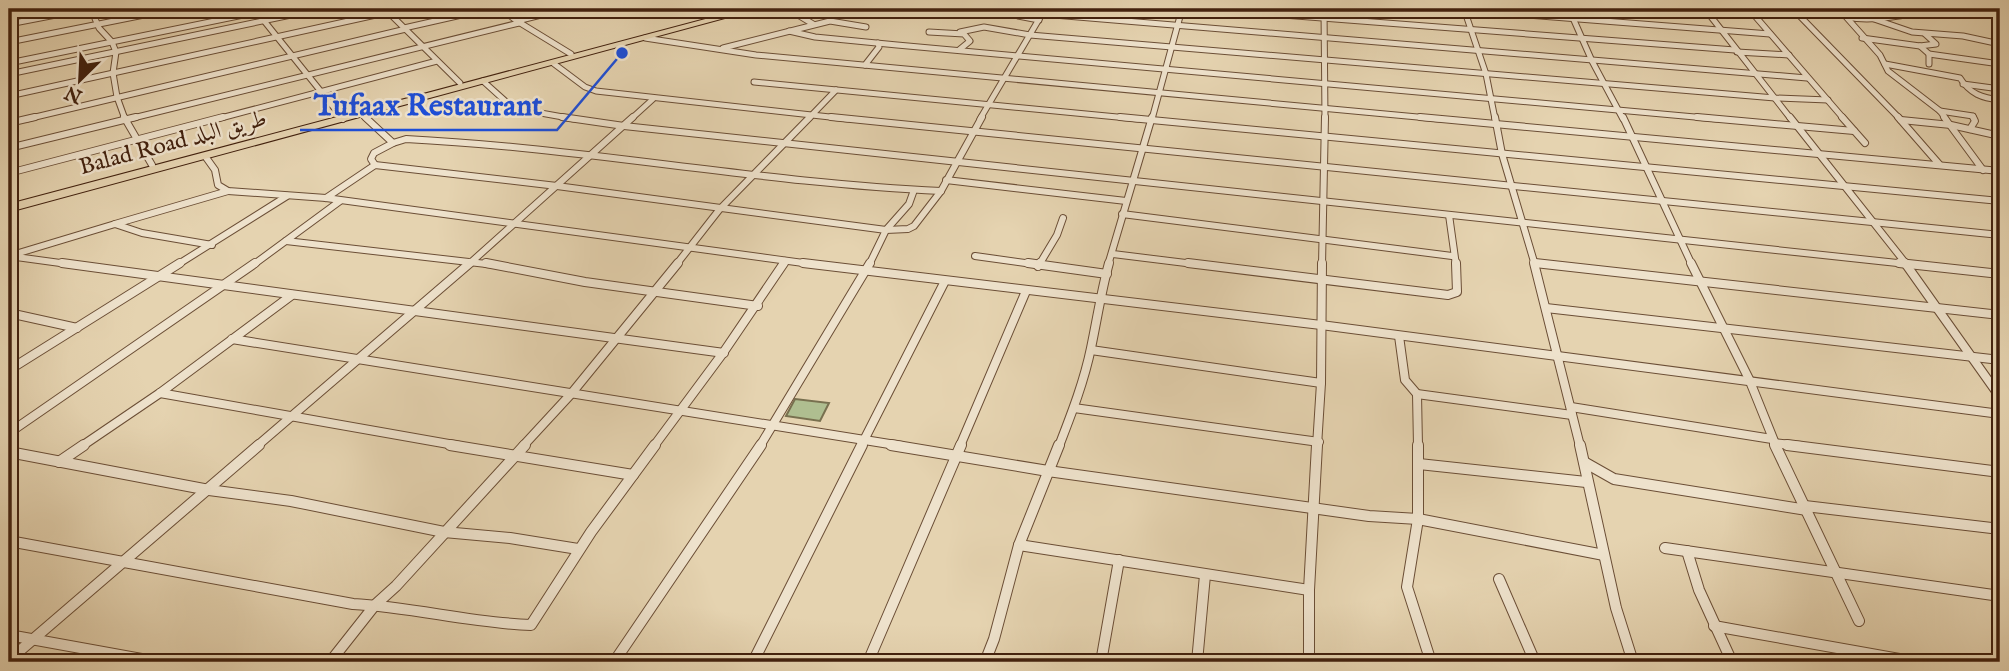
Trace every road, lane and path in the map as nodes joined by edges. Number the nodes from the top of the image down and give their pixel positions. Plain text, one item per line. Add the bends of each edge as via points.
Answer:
1 (89, 9) edge
2 (174, 9) edge
3 (201, 9) edge
4 (273, 9) edge
5 (320, 9) edge
6 (403, 9) edge
7 (488, 9) edge
8 (501, 9) edge
9 (565, 9) edge
10 (740, 9) edge
11 (753, 9) edge
12 (788, 9) edge
13 (1011, 9) edge
14 (1182, 9) edge
15 (1205, 9) edge
16 (1451, 9) edge
17 (1464, 9) edge
18 (1569, 9) edge
19 (1688, 9) edge
20 (1705, 9) edge
21 (1749, 9) edge
22 (1793, 9) edge
23 (1839, 9) edge
24 (1954, 9) edge
25 (1991, 9) edge
26 (256, 10) edge
27 (386, 10) edge
28 (1324, 13) edge
29 (1042, 14) edge
30 (1753, 14) junction
31 (1999, 15) edge
32 (1847, 17) junction
33 (1573, 18) junction
34 (1874, 19) junction
35 (264, 21) junction
36 (518, 22) junction
37 (9, 24) edge
38 (813, 24) junction
39 (98, 26) junction
40 (1177, 26) junction
41 (866, 27) dead end
42 (405, 29) junction
43 (1469, 29) junction
44 (1720, 30) junction
45 (789, 31) junction
46 (929, 32) dead end
47 (960, 32) junction
48 (1770, 34) junction
49 (1925, 34) junction
50 (1030, 35) junction
51 (278, 38) junction
52 (645, 38) junction
53 (1322, 38) junction
54 (1583, 38) junction
55 (1863, 38) junction
56 (9, 41) edge
57 (112, 42) junction
58 (878, 44) junction
59 (2000, 44) edge
60 (1920, 46) junction
61 (421, 47) junction
62 (1172, 47) junction
63 (721, 49) junction
64 (959, 50) junction
65 (1736, 51) junction
66 (116, 52) junction
67 (1478, 52) junction
68 (1999, 52) edge
69 (571, 54) junction
70 (1929, 54) junction
71 (1019, 55) junction
72 (1789, 55) junction
73 (292, 57) junction
74 (1323, 59) junction
75 (437, 61) junction
76 (1592, 61) junction
77 (553, 62) junction
78 (9, 64) edge
79 (1885, 64) junction
80 (1929, 64) dead end
81 (2000, 64) edge
82 (865, 65) junction
83 (1166, 68) junction
84 (9, 74) edge
85 (113, 74) junction
86 (1486, 74) junction
87 (1755, 74) junction
88 (306, 75) junction
89 (1807, 78) junction
90 (1003, 79) junction
91 (483, 81) junction
92 (754, 82) dead end
93 (1324, 82) junction
94 (460, 83) junction
95 (1605, 83) junction
96 (1963, 84) junction
97 (2000, 89) edge
98 (836, 90) junction
99 (319, 92) junction
100 (1158, 93) junction
101 (9, 96) edge
102 (117, 97) junction
103 (1491, 98) junction
104 (1774, 98) junction
105 (653, 99) junction
106 (1828, 100) junction
107 (2000, 100) edge
108 (991, 104) junction
109 (1325, 108) junction
110 (1619, 109) junction
111 (1940, 111) junction
112 (362, 114) junction
113 (812, 115) junction
114 (341, 117) junction
115 (1151, 119) junction
116 (1901, 120) junction
117 (126, 121) junction
118 (9, 123) edge
119 (1495, 124) junction
120 (624, 125) junction
121 (1951, 125) junction
122 (1796, 126) junction
123 (1970, 128) junction
124 (974, 131) junction
125 (1854, 131) junction
126 (1324, 135) junction
127 (2000, 136) edge
128 (1634, 138) junction
129 (136, 139) junction
130 (783, 142) junction
131 (393, 143) junction
132 (1865, 143) dead end
133 (9, 148) edge
134 (1142, 149) junction
135 (1502, 154) junction
136 (1818, 155) junction
137 (205, 156) junction
138 (592, 156) junction
139 (955, 162) junction
140 (1939, 164) junction
141 (152, 165) junction
142 (375, 165) junction
143 (1324, 166) junction
144 (1647, 169) junction
145 (1983, 170) junction
146 (2000, 172) edge
147 (9, 173) edge
148 (756, 173) junction
149 (946, 180) junction
150 (1135, 180) junction
151 (557, 186) junction
152 (1514, 187) junction
153 (1847, 187) junction
154 (914, 190) junction
155 (228, 191) junction
156 (941, 191) junction
157 (286, 196) junction
158 (326, 198) junction
159 (1325, 200) junction
160 (340, 201) junction
161 (1126, 201) junction
162 (1662, 201) junction
163 (2000, 201) edge
164 (9, 206) edge
165 (719, 210) junction
166 (1122, 214) junction
167 (1449, 215) junction
168 (1063, 218) dead end
169 (1524, 221) junction
170 (1875, 223) junction
171 (115, 224) junction
172 (515, 224) junction
173 (886, 230) junction
174 (2000, 235) edge
175 (1323, 238) junction
176 (1679, 238) junction
177 (286, 241) junction
178 (212, 245) junction
179 (691, 248) junction
180 (1114, 254) junction
181 (9, 256) edge
182 (975, 256) dead end
183 (1452, 256) junction
184 (785, 261) junction
185 (468, 263) junction
186 (1534, 263) junction
187 (1906, 264) junction
188 (1038, 266) junction
189 (866, 271) junction
190 (1107, 274) junction
191 (2000, 274) edge
192 (159, 278) junction
193 (1321, 279) junction
194 (1701, 280) junction
195 (945, 281) junction
196 (223, 287) junction
197 (654, 290) junction
198 (1026, 291) junction
199 (292, 295) junction
200 (1099, 299) junction
201 (758, 306) junction
202 (1546, 308) junction
203 (1937, 308) junction
204 (413, 311) junction
205 (9, 313) edge
206 (2000, 315) edge
207 (1321, 325) junction
208 (77, 328) junction
209 (1723, 328) junction
210 (1399, 336) junction
211 (617, 338) junction
212 (232, 339) junction
213 (1091, 351) junction
214 (724, 353) junction
215 (1973, 356) junction
216 (1558, 357) junction
217 (358, 360) junction
218 (2000, 360) edge
219 (9, 370) edge
220 (1749, 379) junction
221 (1321, 383) junction
222 (160, 393) junction
223 (571, 394) junction
224 (1417, 394) junction
225 (2000, 397) edge
226 (1074, 408) junction
227 (682, 411) junction
228 (1572, 411) junction
229 (2000, 414) edge
230 (292, 417) junction
231 (774, 425) junction
232 (9, 433) edge
233 (863, 440) junction
234 (1773, 441) junction
235 (1319, 442) junction
236 (9, 452) edge
237 (513, 456) junction
238 (956, 456) junction
239 (59, 462) junction
240 (1584, 462) junction
241 (1419, 464) junction
242 (1048, 471) junction
243 (2000, 472) edge
244 (633, 475) junction
245 (1586, 482) junction
246 (209, 490) junction
247 (1806, 508) junction
248 (1315, 509) junction
249 (1418, 519) junction
250 (2000, 529) edge
251 (444, 532) junction
252 (9, 541) edge
253 (1019, 545) junction
254 (1665, 548) dead end
255 (578, 549) junction
256 (1687, 551) junction
257 (1604, 555) junction
258 (1119, 561) junction
259 (119, 562) junction
260 (1836, 573) junction
261 (1205, 575) junction
262 (1499, 579) dead end
263 (1309, 590) junction
264 (2000, 596) edge
265 (375, 605) junction
266 (1859, 621) dead end
267 (1714, 626) junction
268 (9, 635) edge
269 (33, 639) junction
270 (9, 660) edge
271 (158, 662) edge
272 (330, 662) edge
273 (614, 662) edge
274 (753, 662) edge
275 (868, 662) edge
276 (985, 662) edge
277 (1101, 662) edge
278 (1197, 662) edge
279 (1308, 662) edge
280 (1431, 662) edge
281 (1535, 662) edge
282 (1633, 662) edge
283 (1732, 662) edge
284 (1916, 662) edge

1 - 37 street
1 - 39 street
2 - 39 street
3 - 39 street
4 - 26 street
5 - 35 street
6 - 27 street
7 - 42 street
8 - 36 street
9 - 36 street
10 - 69 highway, Balad Road طريق البلد
11 - 52 highway, Balad Road طريق البلد
12 - 38 street
13 - 29 street via 1021,17
14 - 40 street
15 - 28 street
16 - 17 street
17 - 33 street
17 - 43 street
18 - 33 street
19 - 20 street
20 - 30 street
20 - 44 street
21 - 30 street
22 - 116 street
23 - 32 street
24 - 31 street
24 - 34 street
25 - 31 street
26 - 35 street
26 - 57 street
27 - 42 street
27 - 51 street
28 - 43 street
28 - 53 street
29 - 40 street
29 - 50 street
30 - 48 street
32 - 34 street
32 - 55 street
33 - 44 street
33 - 54 street
34 - 49 street
35 - 51 street
35 - 66 street
36 - 61 street
36 - 69 street
38 - 41 street via 830,21
38 - 45 street
39 - 56 street
39 - 57 street
40 - 53 street
40 - 62 street
42 - 61 street
42 - 73 street
43 - 54 street
43 - 67 street
44 - 48 street
44 - 65 street
45 - 58 street
45 - 63 street
46 - 47 street
47 - 50 street via 971,27
47 - 64 street via 970,41
48 - 72 street
49 - 59 street
49 - 60 street via 1936,44
50 - 62 street
50 - 71 street
51 - 73 street
51 - 85 street
52 - 63 street
52 - 77 highway, Balad Road طريق البلد
53 - 67 street
53 - 74 street
54 - 65 street
54 - 76 street
55 - 60 street
55 - 79 street
57 - 66 street
57 - 78 street
58 - 64 street
58 - 82 street
59 - 68 street
60 - 70 street
61 - 75 street
61 - 88 street
62 - 74 street
62 - 83 street
63 - 82 street
64 - 71 street
65 - 72 street
65 - 87 street
66 - 84 street
66 - 85 street
67 - 76 street
67 - 86 street
69 - 94 highway, Balad Road طريق البلد
70 - 80 street
70 - 81 street
71 - 83 street
71 - 90 street
72 - 89 street
73 - 88 street
73 - 102 street
74 - 86 street
74 - 93 street
75 - 94 street
75 - 99 street
76 - 87 street
76 - 95 street
77 - 91 highway, Balad Road طريق البلد
77 - 105 street via 585,87
79 - 96 street via 1960,78
79 - 111 street
82 - 90 street
83 - 93 street
83 - 100 street
85 - 101 street
85 - 102 street
86 - 95 street
86 - 103 street
87 - 89 street
87 - 104 street
88 - 99 street
88 - 117 street
89 - 106 street
90 - 100 street
90 - 108 street
91 - 112 highway, Balad Road طريق البلد
91 - 120 street via 521,111
92 - 98 street
93 - 103 street
93 - 109 street
94 - 114 highway, Balad Road طريق البلد
95 - 104 street
95 - 110 street
96 - 97 street
96 - 107 street via 1978,97
98 - 108 street
98 - 113 street
99 - 114 street
99 - 129 street
100 - 109 street
100 - 115 street
102 - 117 street
102 - 118 street
103 - 110 street
103 - 119 street
104 - 106 street
104 - 122 street
105 - 113 street
105 - 120 street
106 - 125 street
108 - 115 street
108 - 124 street
109 - 119 street
109 - 126 street
110 - 122 street
110 - 128 street
111 - 121 street
111 - 123 street via 1973,116
112 - 114 highway, Balad Road طريق البلد
112 - 131 street
113 - 124 street
113 - 130 street
114 - 137 highway, Balad Road طريق البلد
114 - 141 highway, Balad Road طريق البلد
115 - 126 street
115 - 134 street
116 - 121 street
116 - 140 street
117 - 129 street
117 - 133 street
119 - 128 street
119 - 135 street
120 - 130 street
120 - 138 street
121 - 123 street
121 - 145 street
122 - 125 street
122 - 136 street
123 - 127 street
124 - 134 street
124 - 139 street
125 - 132 street
126 - 135 street
126 - 143 street
128 - 136 street
128 - 144 street
129 - 141 street
129 - 147 street
130 - 139 street
130 - 148 street
131 - 138 street via 406,139 501,144
131 - 142 street via 374,153
134 - 143 street
134 - 150 street
135 - 144 street
135 - 152 street
136 - 140 street
136 - 153 street
137 - 155 street via 218,185
137 - 164 highway, Balad Road طريق البلد
138 - 148 street
138 - 151 street
139 - 149 street
139 - 150 street
140 - 145 street
141 - 164 highway, Balad Road طريق البلد
142 - 151 street
142 - 158 street
143 - 152 street
143 - 159 street
144 - 153 street
144 - 162 street
145 - 146 street
148 - 154 street
148 - 165 street
149 - 156 street
149 - 161 street
150 - 159 street
150 - 161 street
151 - 165 street
151 - 172 street
152 - 162 street
152 - 169 street
153 - 163 street
153 - 170 street
154 - 156 street
154 - 173 street via 909,204
155 - 157 street
155 - 171 street
156 - 173 street via 914,226
157 - 158 street
157 - 178 street
158 - 160 street
159 - 167 street
159 - 175 street
160 - 172 street
160 - 177 street
161 - 166 street
162 - 170 street
162 - 176 street
165 - 173 street
165 - 179 street
166 - 175 street
166 - 180 street
167 - 169 street
167 - 183 street
168 - 188 street
169 - 176 street
169 - 186 street
170 - 174 street
170 - 187 street
171 - 178 street
171 - 181 street
172 - 179 street
172 - 185 street
173 - 189 street
175 - 183 street
175 - 193 street
176 - 187 street
176 - 194 street
177 - 185 street
177 - 196 street
178 - 192 street
179 - 184 street
179 - 197 street
180 - 190 street
180 - 193 street
181 - 192 street
182 - 188 street
183 - 193 street via 1460,286 1448,295
184 - 189 street
184 - 201 street
185 - 197 street
185 - 204 street
186 - 194 street
186 - 202 street
187 - 191 street
187 - 203 street
188 - 190 street
189 - 195 street
189 - 231 street
190 - 200 street
192 - 196 street
192 - 208 street
193 - 207 street
194 - 203 street
194 - 209 street
195 - 198 street
195 - 233 street
196 - 199 street
196 - 232 street
197 - 201 street
197 - 211 street
198 - 200 street
198 - 238 street
199 - 204 street
199 - 212 street
200 - 207 street
200 - 213 street
201 - 214 street
202 - 209 street
202 - 216 street
203 - 206 street
203 - 215 street
204 - 211 street
204 - 217 street
205 - 208 street
207 - 210 street
207 - 221 street
208 - 219 street
209 - 215 street
209 - 220 street
210 - 216 street
210 - 224 street via 1405,380
211 - 214 street
211 - 223 street
212 - 217 street
212 - 222 street
213 - 221 street
213 - 226 street
214 - 227 street
215 - 218 street
215 - 225 street
216 - 220 street
216 - 228 street
217 - 223 street
217 - 230 street
220 - 229 street
220 - 234 street
221 - 235 street
222 - 230 street
222 - 239 street
223 - 227 street
223 - 237 street
224 - 228 street
224 - 241 street
226 - 235 street
226 - 242 street
227 - 231 street
227 - 244 street
228 - 234 street
228 - 240 street
230 - 237 street
230 - 246 street
231 - 233 street
231 - 273 street
233 - 238 street
233 - 274 street
234 - 243 street
234 - 247 street
235 - 248 street
236 - 239 street
237 - 244 street
237 - 251 street
238 - 242 street
238 - 275 street
239 - 246 street
240 - 245 street
240 - 247 street via 1614,479
241 - 245 street
241 - 249 street
242 - 248 street
242 - 253 street
244 - 255 street
245 - 257 street
246 - 251 street via 291,501
246 - 259 street
247 - 250 street
247 - 260 street
248 - 249 street
248 - 263 street
249 - 257 street
249 - 280 street via 1407,587
251 - 255 street
251 - 265 street
252 - 259 street
253 - 258 street
253 - 276 street
254 - 256 street
255 - 265 street via 531,625
256 - 260 street
256 - 267 street
257 - 282 street
258 - 261 street
258 - 277 street
259 - 265 street
259 - 269 street
260 - 264 street
260 - 266 street
261 - 263 street
261 - 278 street
262 - 281 street
263 - 279 street
265 - 272 street
267 - 283 street
267 - 284 street
268 - 269 street
269 - 270 street
269 - 271 street

